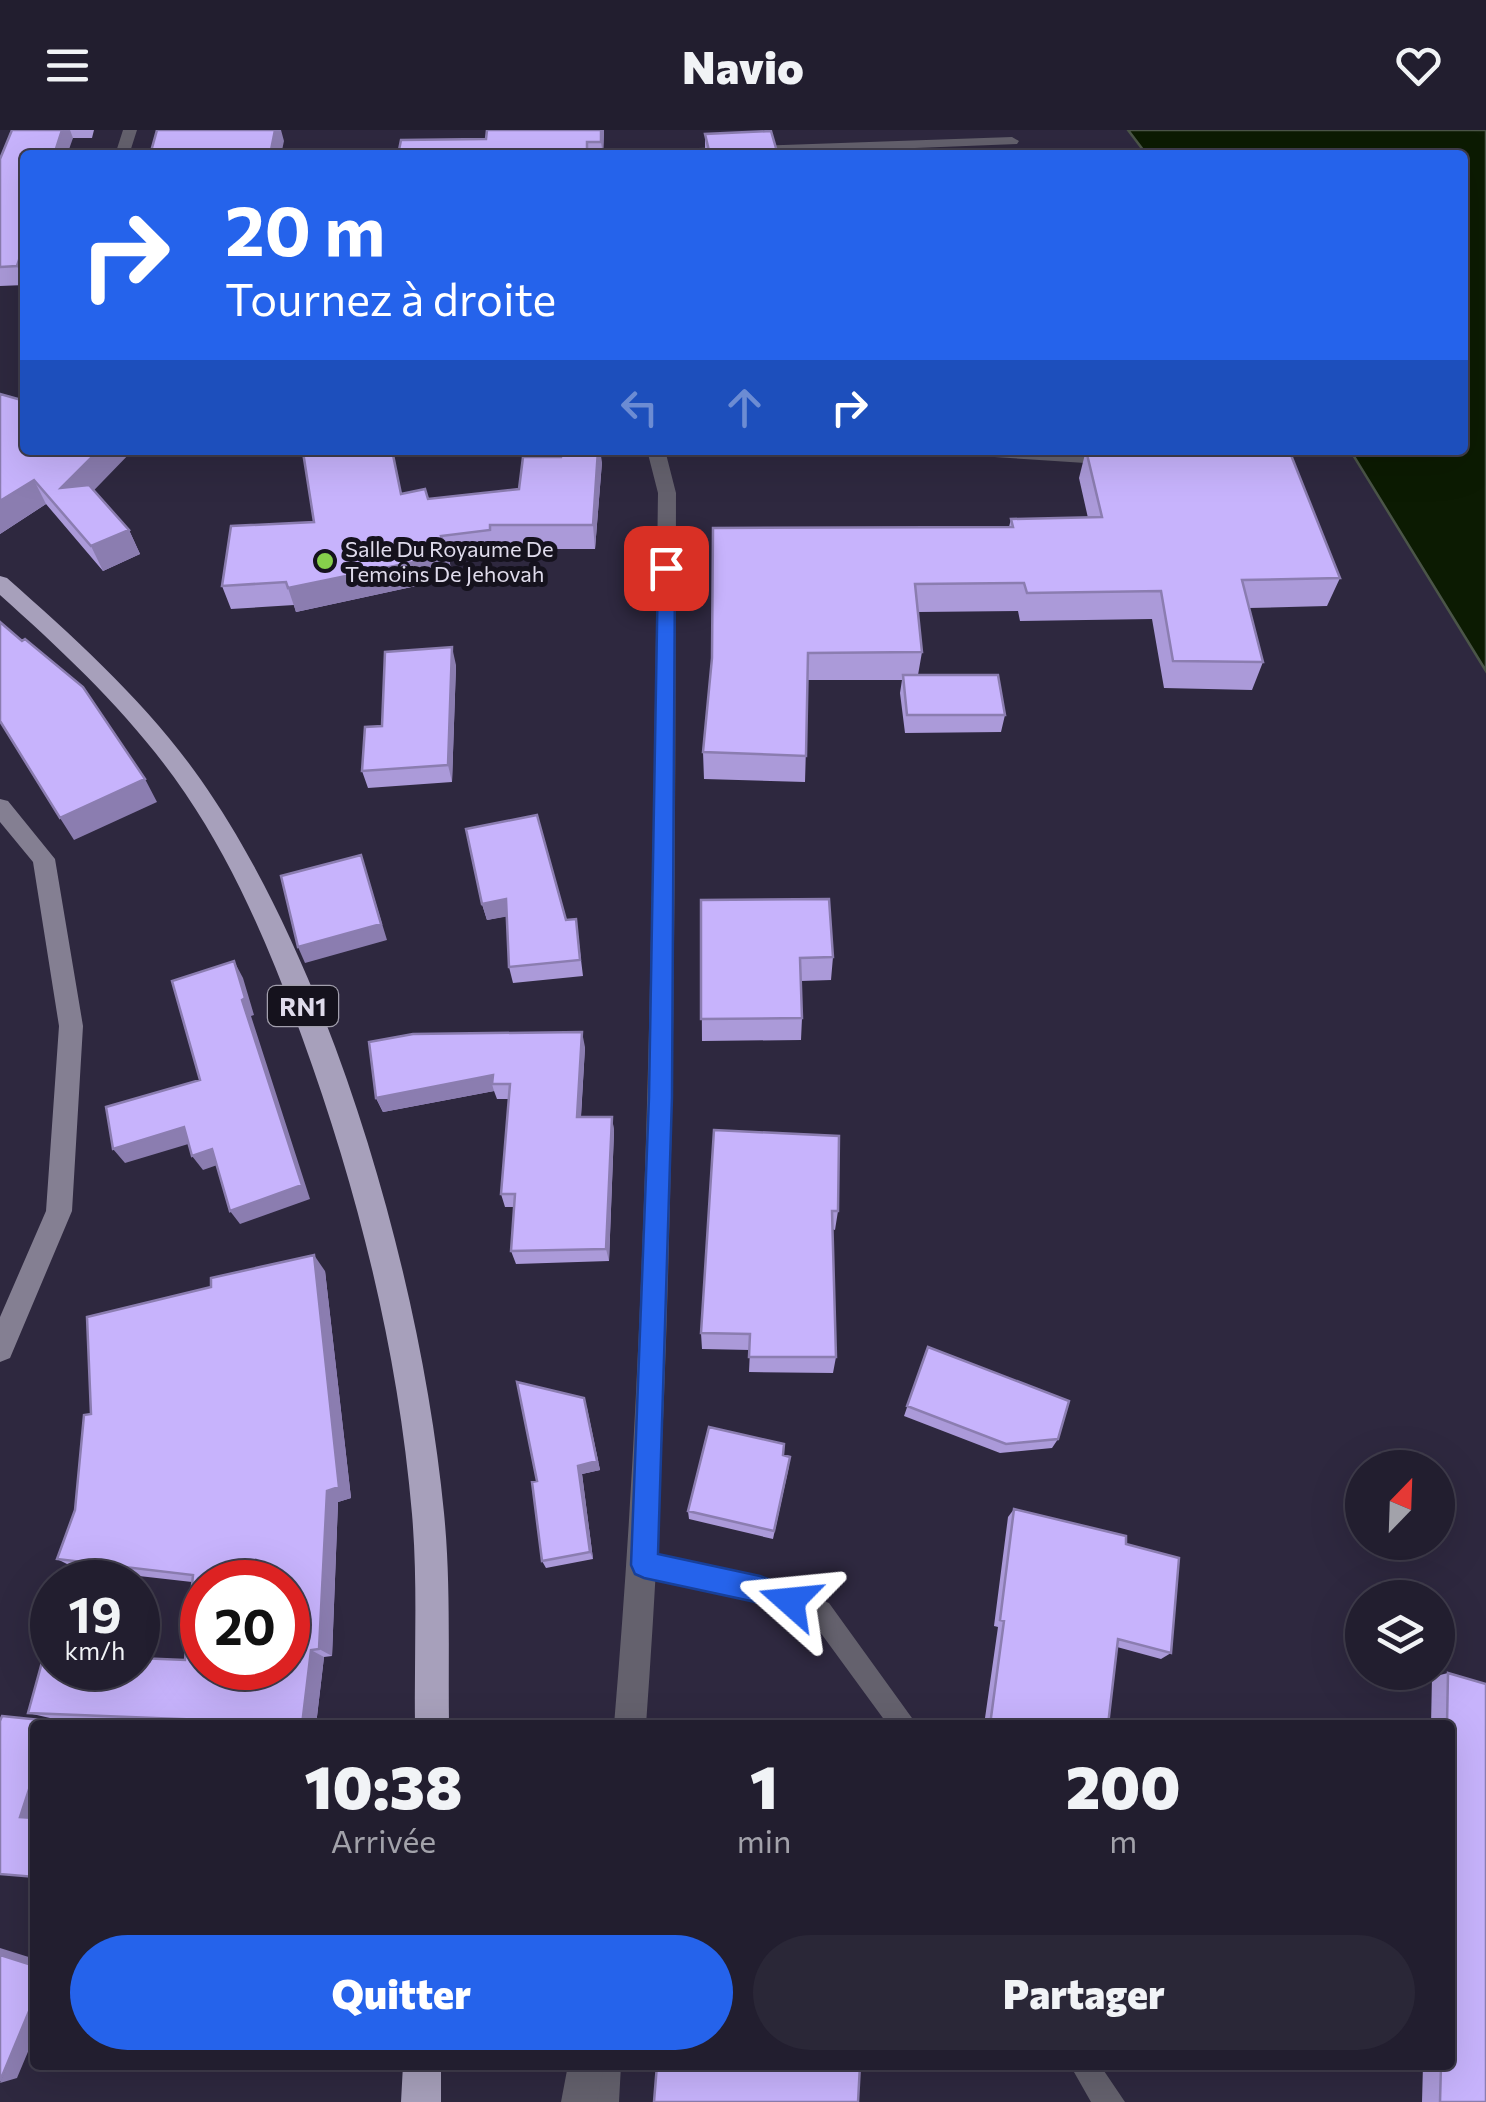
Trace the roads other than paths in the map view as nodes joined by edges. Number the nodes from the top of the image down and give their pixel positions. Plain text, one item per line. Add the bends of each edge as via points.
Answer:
1 (1012, 141) dead end
2 (641, 150) edge
3 (657, 455) edge
4 (1049, 455) edge
5 (1135, 460) edge
6 (0, 583) edge
7 (0, 808) edge
8 (0, 1349) edge
9 (644, 1565) junction
10 (432, 1720) edge
11 (630, 1720) edge
12 (900, 1720) edge
13 (422, 2070) edge
14 (585, 2070) edge
15 (606, 2070) edge
16 (1087, 2070) edge
17 (421, 2102) edge
18 (579, 2102) edge
19 (605, 2102) edge
20 (1110, 2102) edge

1 - 2 street
3 - 9 street via 667,493 660,1097
4 - 5 street
6 - 10 highway, RN1 via 144,724 213,817 279,944 344,1111 404,1337 428,1516
7 - 8 main road via 44,859 72,1026 59,1211
9 - 11 street
9 - 12 lane via 760,1590 820,1612
13 - 17 highway
14 - 18 street
15 - 19 lane
16 - 20 lane

